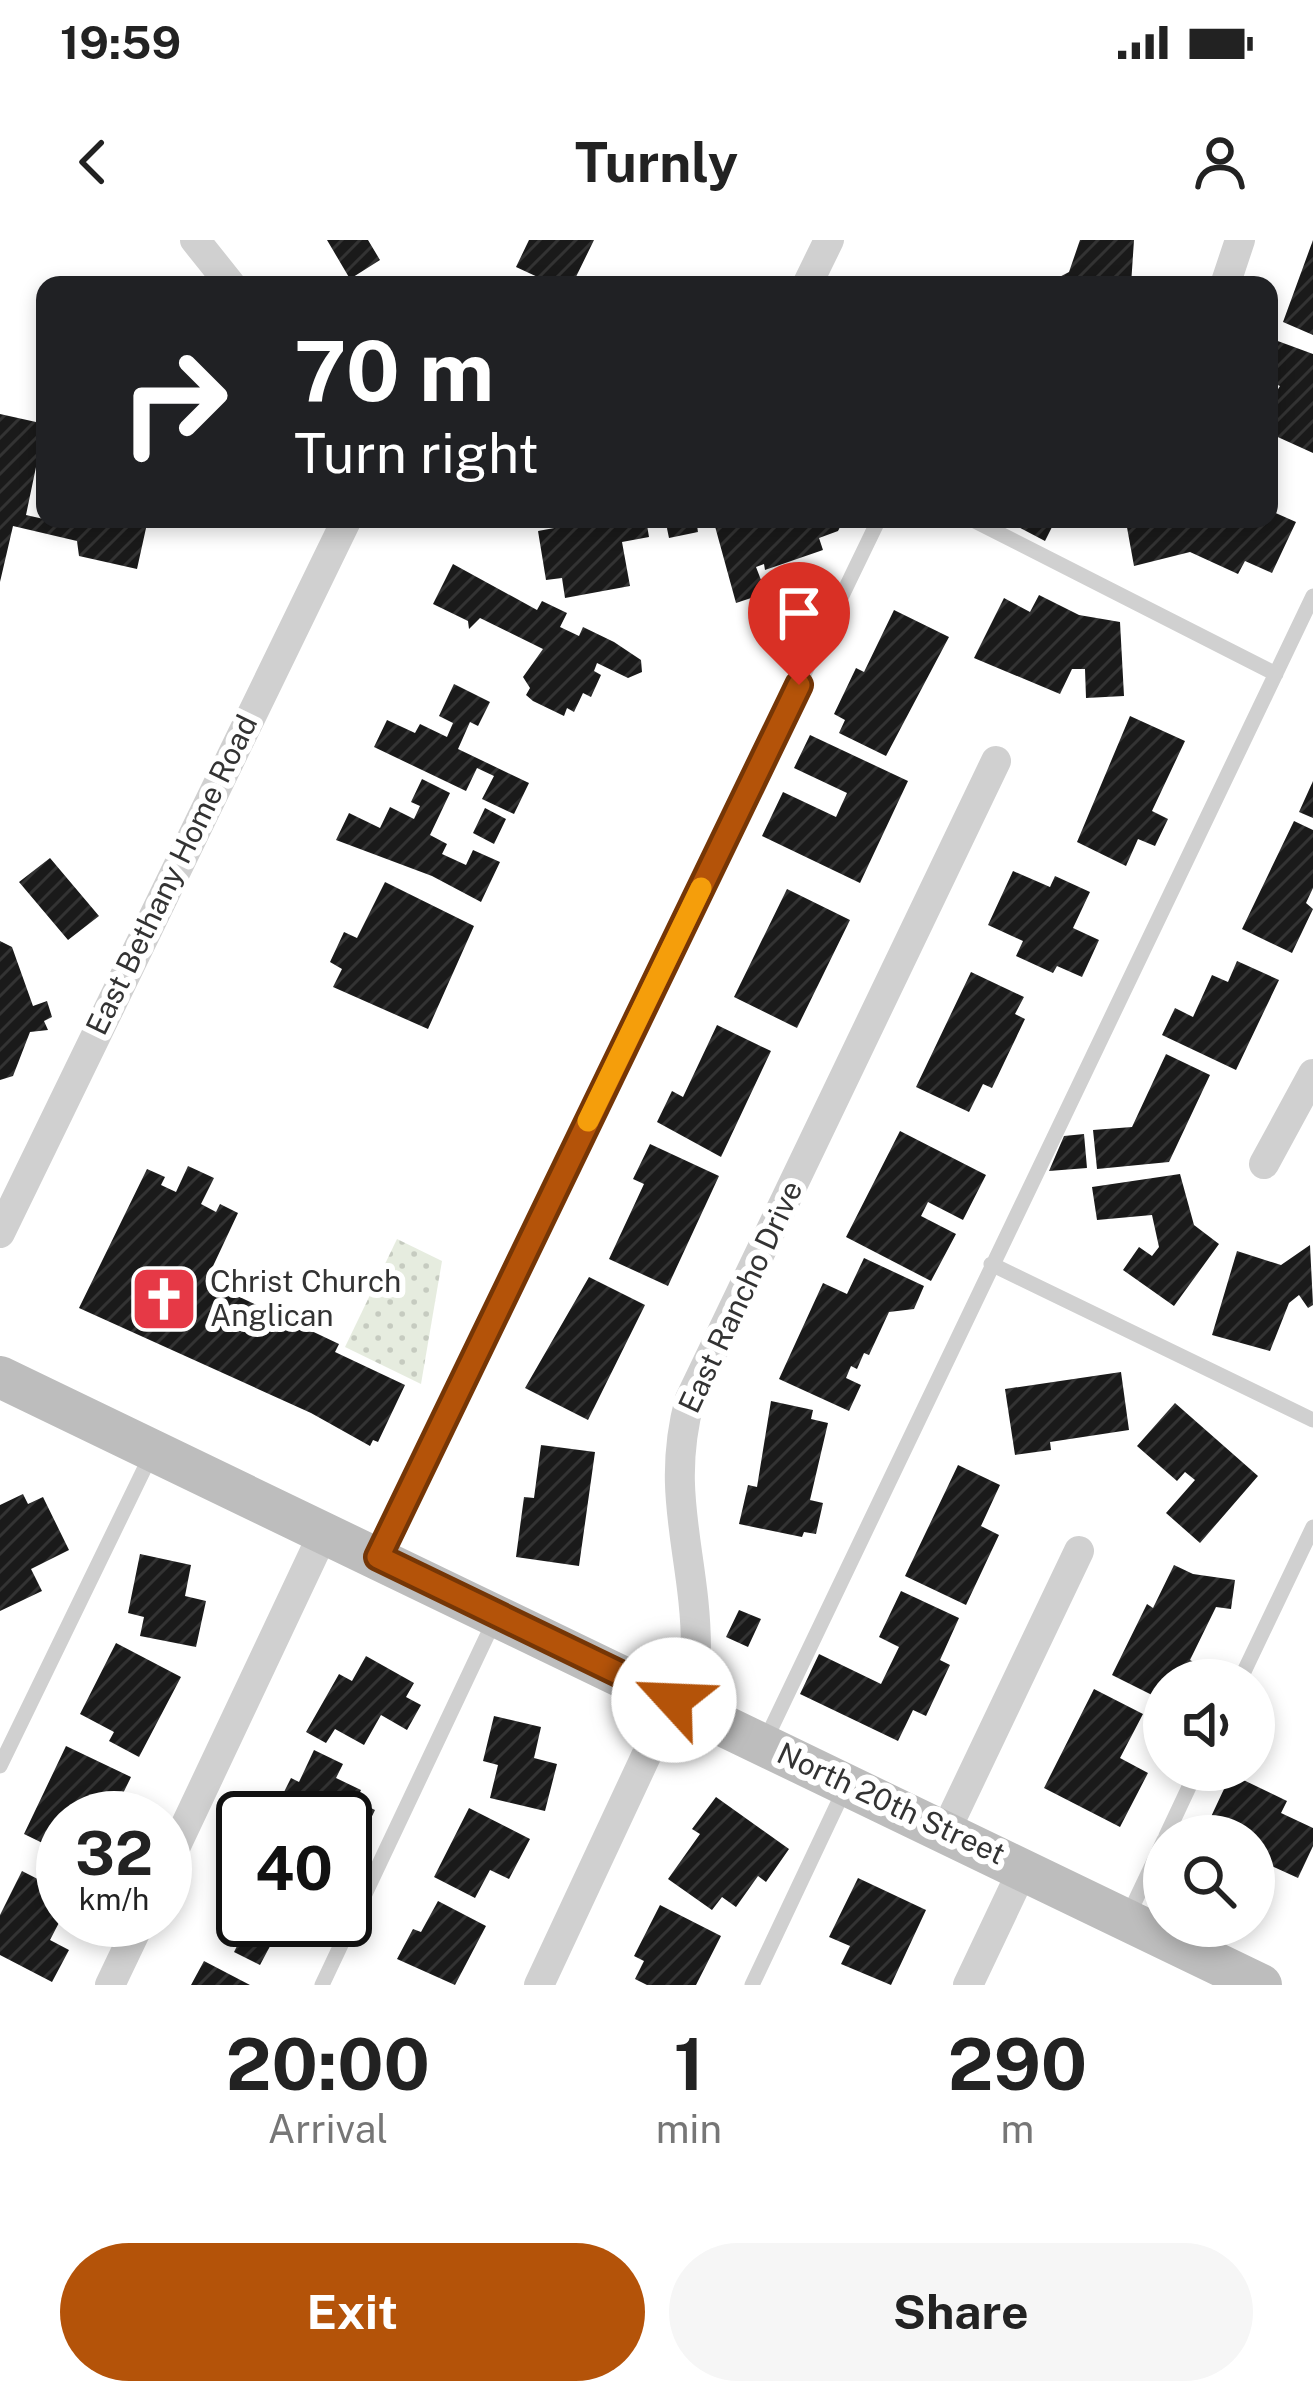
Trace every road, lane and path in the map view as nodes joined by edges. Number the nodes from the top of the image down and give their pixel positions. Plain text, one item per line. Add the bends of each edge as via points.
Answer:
1 (195, 240) edge
2 (829, 240) edge
3 (1240, 240) edge
4 (224, 276) edge
5 (811, 276) edge
6 (1228, 276) edge
7 (343, 528) edge
8 (875, 528) edge
9 (989, 528) edge
10 (1313, 596) edge
11 (1276, 674) junction
12 (996, 761) dead end
13 (1313, 1074) edge
14 (1264, 1164) dead end
15 (0, 1233) edge
16 (991, 1264) junction
17 (0, 1377) edge
18 (1313, 1420) edge
19 (153, 1450) junction
20 (1313, 1527) edge
21 (324, 1532) junction
22 (1078, 1551) dead end
23 (378, 1557) junction
24 (496, 1616) junction
25 (1250, 1659) edge
26 (674, 1700) junction
27 (764, 1743) junction
28 (0, 1766) edge
29 (848, 1783) junction
30 (192, 1812) edge
31 (945, 1832) junction
32 (1024, 1867) junction
33 (1143, 1884) edge
34 (1126, 1919) junction
35 (128, 1947) edge
36 (110, 1985) edge
37 (322, 1985) edge
38 (539, 1985) edge
39 (752, 1985) edge
40 (968, 1985) edge
41 (1261, 1985) edge

1 - 4 street
2 - 5 street
3 - 6 street
7 - 15 street, East Bethany Home Road
8 - 23 lane
9 - 11 lane
10 - 11 lane
11 - 16 lane
12 - 26 street, East Rancho Drive via 690,1399 676,1487 696,1595 696,1649
13 - 14 street
16 - 18 lane
16 - 27 lane
17 - 19 street, North 20th Street
19 - 21 street, North 20th Street
19 - 28 lane
20 - 25 lane
21 - 23 street, North 20th Street
21 - 30 street
22 - 31 street
23 - 24 street, North 20th Street
24 - 26 street, North 20th Street
24 - 37 lane
26 - 27 street, North 20th Street
26 - 38 street, East Rancho Drive
27 - 29 street, North 20th Street
29 - 31 street, North 20th Street
29 - 39 lane
31 - 32 street, North 20th Street
32 - 34 street, North 20th Street
32 - 40 street
33 - 34 lane
34 - 41 street, North 20th Street via 1198,1963
35 - 36 street

